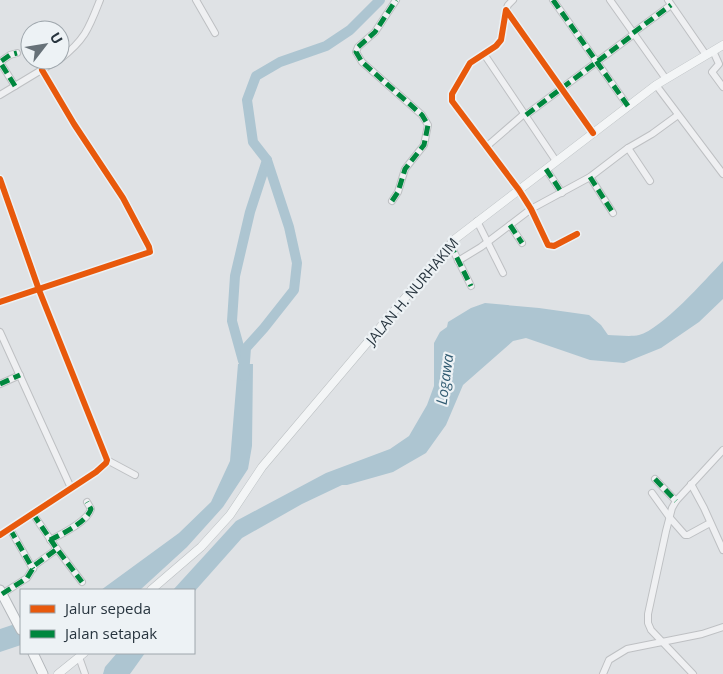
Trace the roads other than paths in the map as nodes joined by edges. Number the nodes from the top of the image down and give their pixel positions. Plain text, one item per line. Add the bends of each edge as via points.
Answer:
1 (100, 0) edge
2 (196, 0) edge
3 (396, 0) edge
4 (513, 0) edge
5 (553, 0) edge
6 (610, 0) edge
7 (669, 2) edge
8 (506, 10) junction
9 (215, 34) dead end
10 (633, 34) junction
11 (722, 47) edge
12 (70, 50) edge
13 (17, 53) dead end
14 (710, 53) junction
15 (484, 54) junction
16 (597, 62) junction
17 (42, 70) joint
18 (666, 78) junction
19 (656, 85) junction
20 (15, 86) junction
21 (723, 87) edge
22 (562, 88) junction
23 (0, 95) edge
24 (628, 106) junction
25 (525, 114) junction
26 (678, 115) junction
27 (593, 133) junction
28 (486, 146) junction
29 (628, 148) junction
30 (556, 161) junction
31 (546, 169) junction
32 (722, 174) edge
33 (590, 178) junction
34 (0, 179) edge
35 (650, 181) dead end
36 (519, 190) junction
37 (562, 193) junction
38 (392, 200) dead end
39 (531, 209) junction
40 (613, 213) dead end
41 (477, 221) junction
42 (510, 225) junction
43 (577, 234) dead end
44 (488, 241) junction
45 (522, 243) dead end
46 (450, 244) junction
47 (458, 261) junction
48 (503, 273) dead end
49 (471, 286) dead end
50 (39, 290) junction
51 (0, 302) edge
52 (0, 332) edge
53 (20, 375) junction
54 (0, 384) edge
55 (723, 450) edge
56 (107, 460) junction
57 (135, 475) dead end
58 (655, 479) dead end
59 (692, 486) junction
60 (71, 488) junction
61 (652, 493) dead end
62 (676, 500) junction
63 (87, 502) dead end
64 (33, 514) junction
65 (672, 520) junction
66 (710, 523) junction
67 (10, 529) junction
68 (0, 535) edge
69 (50, 540) junction
70 (56, 549) junction
71 (723, 550) edge
72 (33, 569) junction
73 (82, 582) dead end
74 (152, 589) edge
75 (1, 592) edge
76 (723, 627) edge
77 (20, 628) edge
78 (665, 642) junction
79 (81, 655) edge
80 (35, 656) edge
81 (43, 674) edge
82 (58, 674) edge
83 (85, 674) edge
84 (603, 674) edge
85 (694, 674) edge

1 - 12 street via 87,32
2 - 9 street
3 - 38 street via 379,27 356,52 362,62 422,115 428,126 424,145 405,169
4 - 8 street
5 - 16 street
6 - 10 street
7 - 10 street
7 - 14 street
8 - 15 street via 501,40
8 - 22 street
10 - 16 street
10 - 18 street
11 - 14 main road, JALAN H. NURHAKIM
13 - 20 street via 0,62
14 - 18 main road, JALAN H. NURHAKIM
14 - 21 street via 720,64 712,72
15 - 25 street
15 - 28 street via 470,63 451,98
16 - 22 street
16 - 24 street
17 - 20 street
17 - 50 street via 123,198 150,252
18 - 19 main road, JALAN H. NURHAKIM
19 - 24 main road, JALAN H. NURHAKIM
19 - 26 street
20 - 23 street
22 - 25 street
22 - 27 street
24 - 27 main road, JALAN H. NURHAKIM
25 - 28 street
25 - 30 street
26 - 29 street
26 - 32 street
27 - 30 main road, JALAN H. NURHAKIM
28 - 36 street
29 - 33 street
29 - 35 street
30 - 31 main road, JALAN H. NURHAKIM
31 - 36 main road, JALAN H. NURHAKIM
31 - 37 street
33 - 37 street
33 - 40 street
34 - 50 street
36 - 39 street
36 - 41 main road, JALAN H. NURHAKIM
37 - 39 street
39 - 42 street
39 - 43 street via 548,245 554,246
41 - 44 street
41 - 46 main road, JALAN H. NURHAKIM
42 - 44 street
42 - 45 street
44 - 47 street
44 - 48 street
46 - 47 street
46 - 74 main road, JALAN H. NURHAKIM via 262,467 230,515 201,548
47 - 49 street
50 - 51 street
50 - 56 street
52 - 53 street
53 - 54 street
53 - 60 street
55 - 59 street
56 - 57 street
56 - 60 street via 103,467
58 - 62 street
59 - 62 street
59 - 66 street
60 - 64 street
61 - 65 street
62 - 65 street
63 - 69 street via 90,514
64 - 67 street
64 - 69 street
65 - 66 street via 686,535
65 - 78 street via 648,614 649,626
66 - 71 street
67 - 68 street
67 - 72 street
69 - 70 street
70 - 72 street
70 - 73 street
72 - 75 street via 27,578
75 - 77 highway
76 - 78 street
78 - 84 street via 621,652 609,660
78 - 85 street
79 - 82 main road
79 - 83 street
80 - 81 highway

